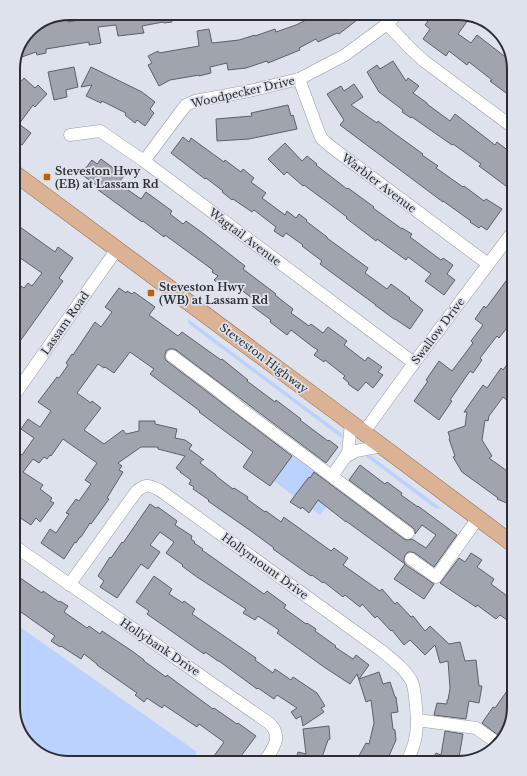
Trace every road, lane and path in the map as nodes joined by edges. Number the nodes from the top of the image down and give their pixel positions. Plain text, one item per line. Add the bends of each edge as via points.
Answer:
1 (391, 20) edge
2 (387, 24) junction
3 (299, 79) junction
4 (507, 123) edge
5 (70, 135) dead end
6 (144, 161) junction
7 (20, 177) edge
8 (507, 239) edge
9 (117, 249) junction
10 (488, 264) junction
11 (172, 356) dead end
12 (414, 363) junction
13 (20, 387) edge
14 (351, 423) junction
15 (364, 432) junction
16 (382, 446) junction
17 (346, 456) junction
18 (332, 476) junction
19 (478, 518) junction
20 (408, 533) dead end
21 (507, 541) edge
22 (20, 550) edge
23 (411, 559) dead end
24 (69, 585) junction
25 (417, 720) junction
26 (494, 741) edge
27 (268, 756) edge
28 (410, 756) edge

1 - 2 street, Woodpecker Drive
2 - 3 street, Woodpecker Drive via 345,55
2 - 4 street via 424,61
3 - 6 street, Woodpecker Drive via 186,105
3 - 10 street, Warbler Avenue via 322,139
5 - 6 street, Wagtail Avenue via 100,131
6 - 12 street, Wagtail Avenue
7 - 9 main road, Steveston Highway
8 - 10 street, Swallow Drive
9 - 13 street, Lassam Road
9 - 14 main road, Steveston Highway
10 - 12 street, Swallow Drive
11 - 18 street
12 - 15 street, Swallow Drive
14 - 15 main road, Steveston Highway
14 - 17 street
15 - 16 main road, Steveston Highway
16 - 17 street via 356,451
16 - 19 main road, Steveston Highway
17 - 18 street
18 - 20 street
19 - 21 main road, Steveston Highway
19 - 23 street via 436,577
22 - 24 street, Hollybank Drive
24 - 25 street, Hollymount Drive via 132,496 144,484 156,488 392,659 412,682
24 - 27 street, Hollybank Drive via 274,727 277,738
25 - 26 street via 476,728
25 - 28 street, Hollymount Drive via 416,740

